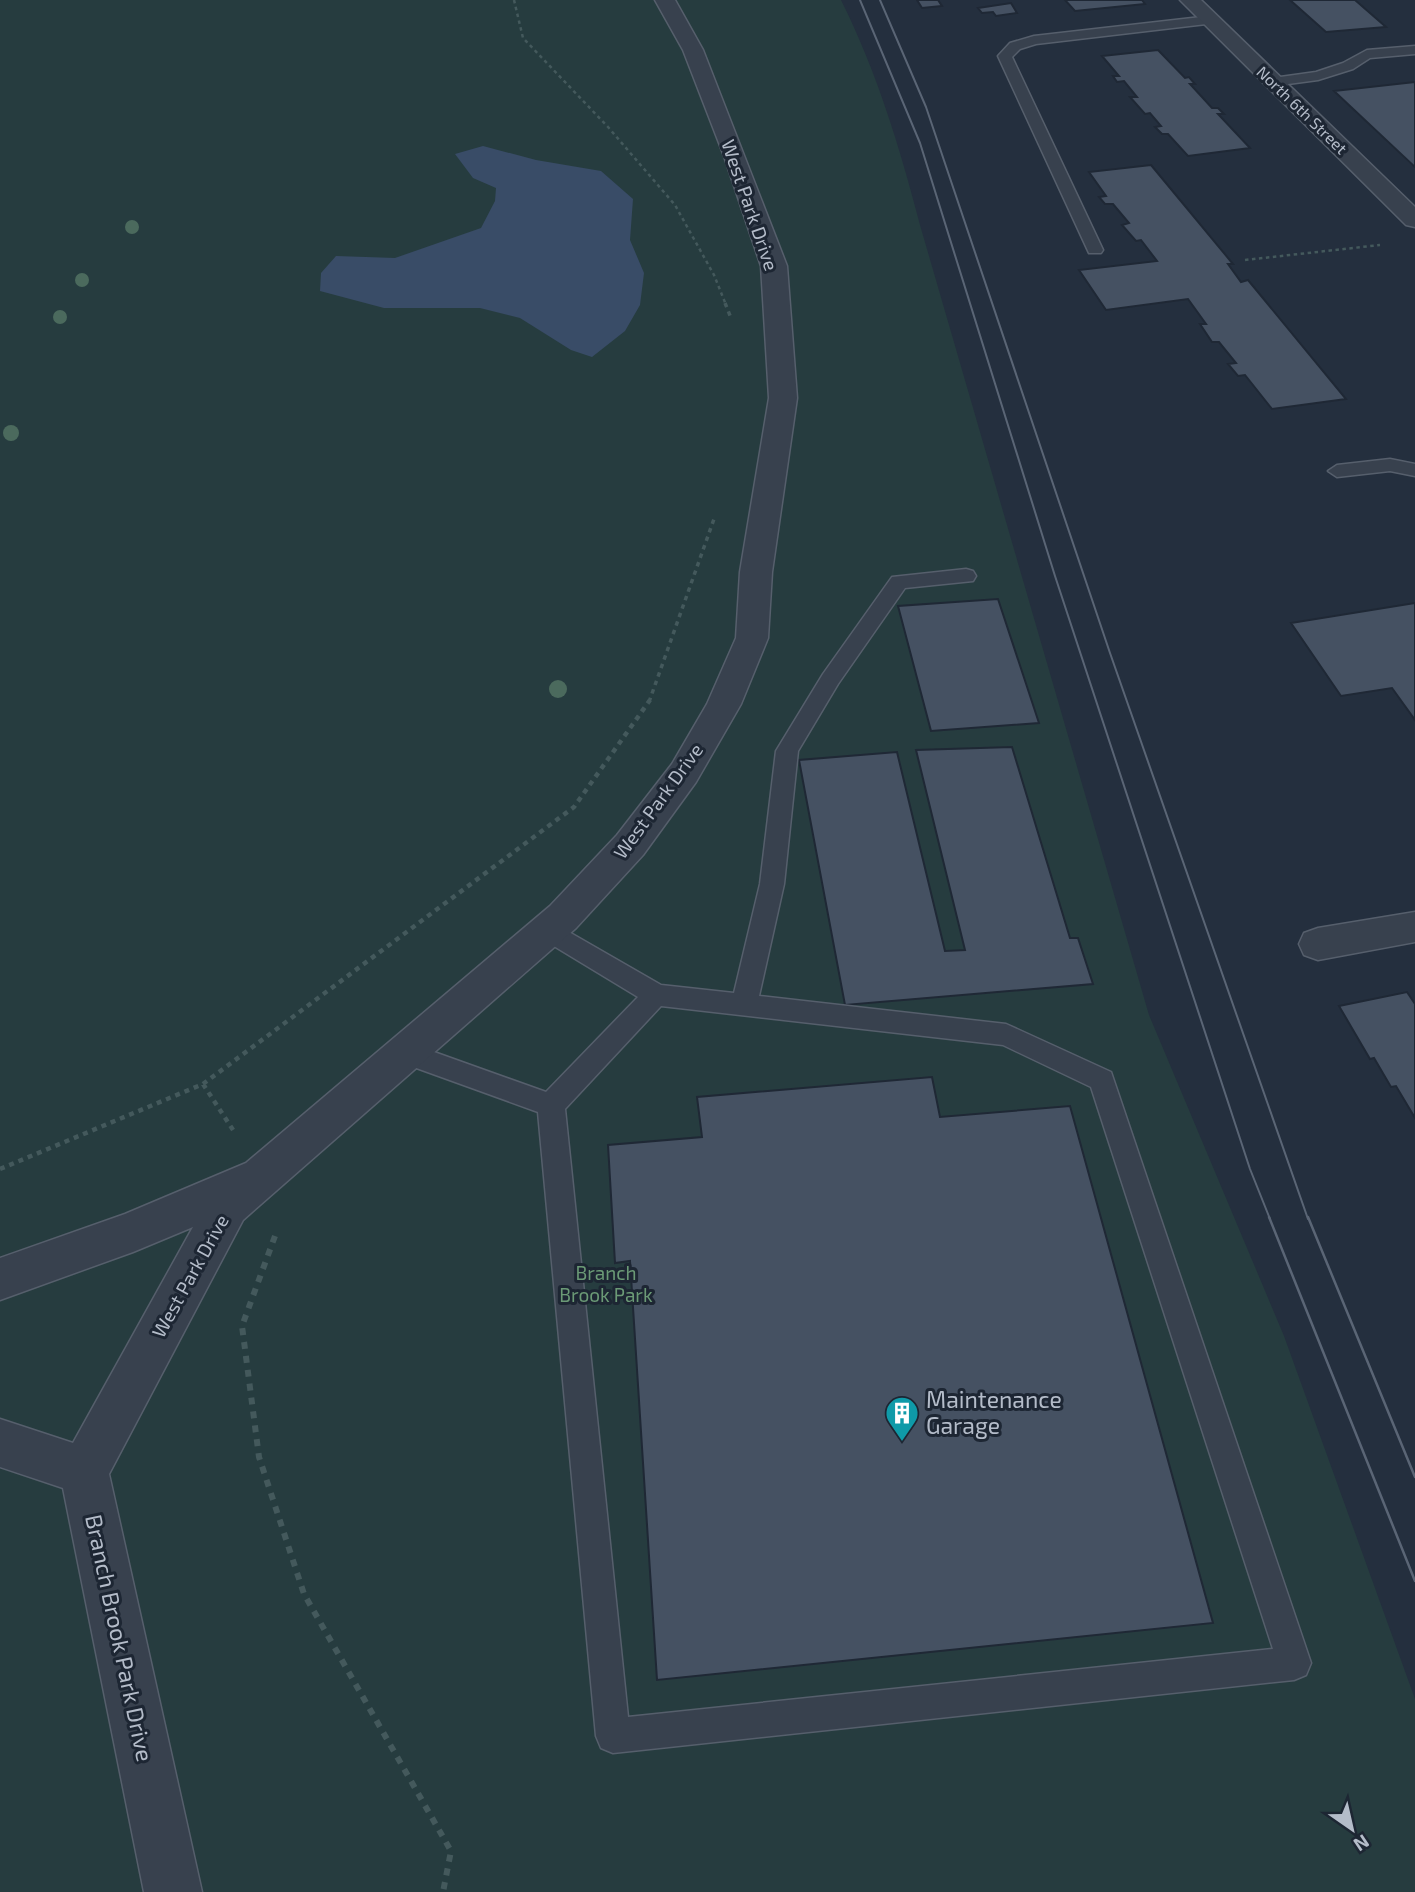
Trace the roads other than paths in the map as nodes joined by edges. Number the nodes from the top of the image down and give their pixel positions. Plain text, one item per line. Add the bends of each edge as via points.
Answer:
1 (666, 0) edge
2 (1190, 0) edge
3 (1210, 20) junction
4 (1415, 50) edge
5 (1273, 82) junction
6 (1415, 220) edge
7 (1095, 250) dead end
8 (1415, 470) edge
9 (1337, 471) dead end
10 (966, 576) dead end
11 (1415, 927) edge
12 (548, 930) junction
13 (1318, 944) dead end
14 (656, 995) junction
15 (744, 1005) junction
16 (406, 1053) junction
17 (551, 1105) junction
18 (264, 1175) junction
19 (0, 1279) edge
20 (0, 1443) edge
21 (84, 1471) junction
22 (173, 1892) edge

1 - 12 street, West Park Drive via 693,50 774,266 783,398 756,572 752,638 724,704 684,773 630,845
2 - 3 street, North 6th Street
3 - 5 street, North 6th Street
3 - 7 lane via 1034,40 1015,46 1005,56
4 - 5 lane via 1367,54 1318,76
5 - 6 street, North 6th Street
8 - 9 lane via 1390,465
10 - 15 lane via 899,582 830,679 787,751 772,884
11 - 13 street
12 - 14 lane
12 - 16 street, West Park Drive
14 - 15 lane
14 - 17 lane
15 - 17 lane via 1006,1035 1102,1080 1294,1663 613,1736
16 - 17 lane
16 - 18 street, West Park Drive
18 - 19 street via 134,1232
18 - 21 street, West Park Drive via 228,1206
20 - 21 street
21 - 22 street, Branch Brook Park Drive

